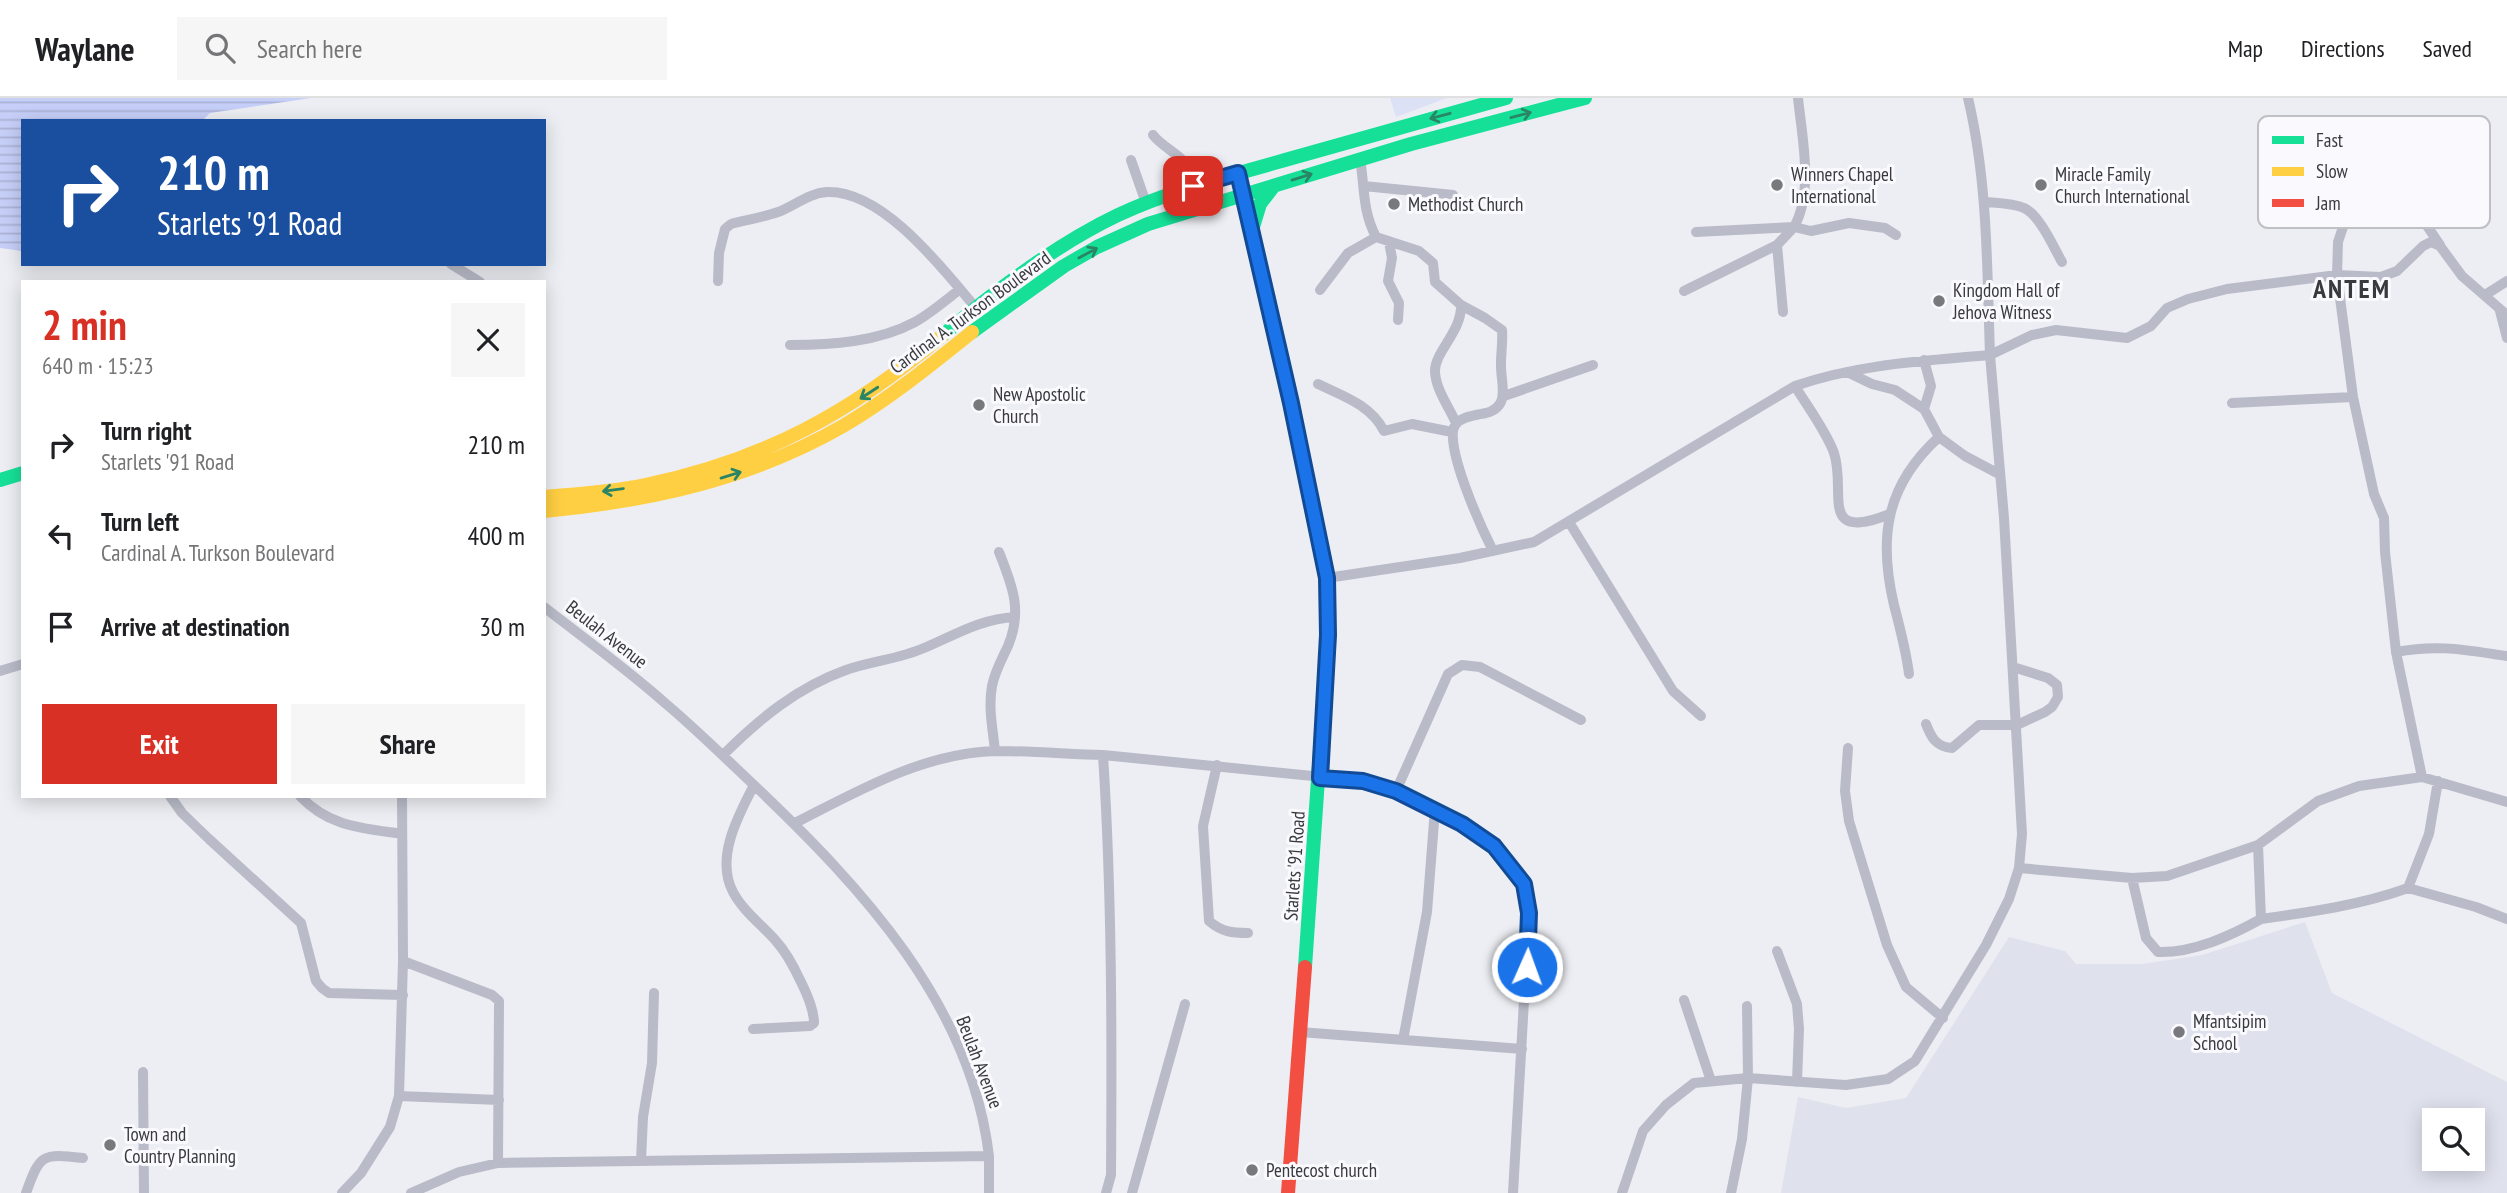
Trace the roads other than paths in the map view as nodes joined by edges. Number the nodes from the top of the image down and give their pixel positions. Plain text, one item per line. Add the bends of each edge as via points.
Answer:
1 (1506, 98) edge
2 (1585, 98) edge
3 (1798, 98) edge
4 (1968, 98) edge
5 (1382, 131) junction
6 (1153, 135) dead end
7 (1389, 150) junction
8 (1360, 159) junction
9 (1132, 160) dead end
10 (1238, 173) junction
11 (1193, 186) junction
12 (1273, 187) junction
13 (1364, 187) junction
14 (1245, 194) junction
15 (1453, 195) dead end
16 (1985, 202) junction
17 (1146, 203) junction
18 (1794, 227) junction
19 (1252, 228) junction
20 (2342, 228) edge
21 (2428, 228) edge
22 (1696, 232) dead end
23 (1896, 235) dead end
24 (1376, 237) junction
25 (1389, 242) junction
26 (1777, 245) junction
27 (2440, 246) junction
28 (2062, 262) dead end
29 (455, 266) edge
30 (2337, 275) junction
31 (477, 280) edge
32 (718, 281) dead end
33 (2507, 281) edge
34 (960, 289) junction
35 (1320, 290) dead end
36 (1684, 291) dead end
37 (2485, 295) junction
38 (1461, 305) junction
39 (976, 308) junction
40 (1783, 312) dead end
41 (2503, 313) edge
42 (1398, 320) dead end
43 (2507, 338) edge
44 (790, 345) dead end
45 (1990, 355) junction
46 (1924, 360) junction
47 (1593, 365) dead end
48 (1847, 372) junction
49 (1318, 384) dead end
50 (1795, 386) junction
51 (1504, 396) junction
52 (2353, 397) junction
53 (2232, 403) dead end
54 (1924, 409) junction
55 (1454, 428) junction
56 (1939, 438) junction
57 (21, 474) edge
58 (1999, 474) junction
59 (0, 480) edge
60 (546, 497) edge
61 (546, 511) edge
62 (1890, 514) junction
63 (1569, 523) junction
64 (1493, 551) junction
65 (999, 552) dead end
66 (1327, 578) junction
67 (546, 609) edge
68 (1015, 617) junction
69 (2396, 652) junction
70 (2507, 656) edge
71 (21, 665) edge
72 (2013, 667) junction
73 (0, 671) edge
74 (1909, 674) dead end
75 (1702, 716) dead end
76 (1581, 720) dead end
77 (1926, 724) dead end
78 (2017, 725) junction
79 (1848, 748) dead end
80 (995, 751) junction
81 (723, 755) junction
82 (1103, 755) junction
83 (1217, 765) junction
84 (2422, 777) junction
85 (1320, 778) junction
86 (2438, 781) junction
87 (754, 785) junction
88 (1396, 791) junction
89 (172, 798) edge
90 (302, 798) edge
91 (402, 798) edge
92 (2507, 802) edge
93 (1435, 809) junction
94 (795, 823) junction
95 (402, 834) junction
96 (2258, 845) junction
97 (2019, 868) junction
98 (2132, 878) junction
99 (2408, 888) junction
100 (2261, 919) junction
101 (2507, 919) edge
102 (1248, 933) dead end
103 (1777, 951) dead end
104 (403, 961) junction
105 (654, 993) dead end
106 (403, 995) junction
107 (1684, 1000) dead end
108 (1185, 1004) dead end
109 (1746, 1006) dead end
110 (1943, 1018) junction
111 (753, 1030) dead end
112 (1300, 1032) junction
113 (1403, 1040) junction
114 (1522, 1049) junction
115 (143, 1072) dead end
116 (1748, 1078) junction
117 (1711, 1081) junction
118 (1797, 1082) junction
119 (399, 1096) junction
120 (499, 1100) junction
121 (989, 1156) junction
122 (83, 1158) dead end
123 (641, 1160) junction
124 (498, 1163) junction
125 (26, 1193) edge
126 (144, 1193) edge
127 (342, 1193) edge
128 (411, 1193) edge
129 (989, 1193) edge
130 (1106, 1193) edge
131 (1132, 1193) edge
132 (1288, 1193) edge
133 (1513, 1193) edge
134 (1622, 1193) edge
135 (1731, 1193) edge

1 -> 5 street, Cardinal A. Turkson Boulevard
7 -> 2 street, Cardinal A. Turkson Boulevard
3 - 18 street via 1805,197
4 - 16 street
5 - 7 street
5 - 10 street, Cardinal A. Turkson Boulevard
6 - 11 street via 1189,168
7 - 8 street, Cardinal A. Turkson Boulevard
12 -> 8 street, Cardinal A. Turkson Boulevard
8 - 13 street
9 - 17 street
10 - 11 street, Cardinal A. Turkson Boulevard
10 - 14 street, Starlets '91 Road
11 - 17 street, Cardinal A. Turkson Boulevard
12 - 14 street, Cardinal A. Turkson Boulevard
12 - 19 street via 1259,204
13 - 15 street
13 - 24 street via 1364,207
14 - 19 street, Starlets '91 Road
61 -> 14 street, Cardinal A. Turkson Boulevard via 685,488 732,476 816,442 882,401 1057,270 1131,231
16 - 28 street via 2029,211
16 - 45 street
17 - 39 street, Cardinal A. Turkson Boulevard via 1096,226
18 - 22 street
18 - 23 street via 1811,231 1849,223 1885,228
18 - 26 street
19 - 66 street, Starlets '91 Road
20 - 30 street via 2337,242
21 - 27 street
24 - 25 street
24 - 35 street via 1348,253
25 - 38 street via 1401,243 1428,258 1435,267 1435,282
25 - 42 street via 1388,281 1399,303
26 - 36 street
26 - 40 street
27 - 30 street via 2431,242 2423,246 2397,271 2381,277
27 - 37 street via 2462,276
29 - 31 street
30 - 45 street via 2227,289 2188,299 2167,308 2151,326 2127,338 2056,330 2032,335
30 - 52 street
32 - 34 street via 724,229 828,192 850,195 889,216
33 - 37 street
34 - 39 street
34 - 44 street via 926,316 896,329 852,341
37 - 41 street
38 - 51 street via 1502,330
38 - 55 street via 1458,323 1437,360 1435,374
39 -> 60 street, Cardinal A. Turkson Boulevard via 874,390 787,439 680,477
41 - 43 street
45 - 46 street
45 - 58 street
46 - 48 street
46 - 54 street via 1931,386
47 - 51 street
48 - 50 street
48 - 54 street via 1895,390
49 - 55 street via 1369,411 1384,431 1412,424
50 - 62 street via 1833,451 1837,509 1846,519 1866,523
50 - 63 street
51 - 55 street via 1494,411 1464,418
52 - 53 street
52 - 69 street via 2374,494 2384,518
54 - 56 street
55 - 64 street via 1458,470
56 - 58 street
56 - 62 street via 1917,457 1897,489
57 - 59 street
58 - 72 street
62 - 74 street via 1887,563
63 - 64 street via 1534,542
63 - 75 street via 1673,691
64 - 66 street
65 - 68 street via 1014,590
66 - 85 street, Starlets '91 Road
67 - 81 street, Beulah Avenue via 647,687
68 - 80 street via 992,685
68 - 81 street via 988,620 916,651 820,681 753,725
69 - 70 street via 2447,647
69 - 84 street
71 - 73 street
72 - 78 street
72 - 78 street via 2048,678 2057,685 2058,697 2045,712
76 - 88 street via 1480,667 1462,665 1448,674
77 - 78 street via 1931,738 1952,748 1979,725
78 - 97 street
79 - 110 street via 1845,791 1849,821 1887,945 1906,988
80 - 82 street
80 - 94 street via 959,756 883,778
81 - 87 street, Beulah Avenue
82 - 83 street
82 - 130 street via 1113,1025 1111,1175
83 - 85 street
83 - 102 street via 1203,826 1209,921 1228,933
84 - 86 street
84 - 96 street via 2360,786 2318,801
85 - 88 street via 1363,781
85 - 112 street, Starlets '91 Road
86 - 92 street
86 - 99 street via 2429,834
87 - 94 street, Beulah Avenue
87 - 111 street via 730,838 728,878 744,908 791,960 814,1023
88 - 93 street
89 - 106 street via 300,923 321,988 329,993
90 - 95 street via 314,811 341,823
91 - 95 street
93 - 113 street via 1427,912
93 - 114 street via 1494,846 1524,884 1529,913
94 - 121 street, Beulah Avenue via 869,905 929,986 961,1049 979,1100
95 - 104 street
96 - 98 street via 2167,876
96 - 100 street
97 - 98 street
97 - 110 street via 2009,900
98 - 100 street via 2146,938 2158,952 2176,953 2221,939
99 - 100 street via 2319,911
99 - 101 street
103 - 118 street via 1797,1004
104 - 106 street
104 - 120 street via 499,1001
105 - 123 street
106 - 119 street
107 - 117 street
108 - 131 street
109 - 116 street
110 - 118 street via 1915,1061 1888,1079 1846,1085
112 - 113 street
112 - 132 street, Starlets '91 Road
113 - 114 street
114 - 133 street
115 - 126 street
116 - 117 street
116 - 118 street
116 - 135 street
117 - 134 street via 1694,1083 1643,1131
119 - 120 street
119 - 127 street via 390,1127 361,1173
120 - 124 street
121 - 123 street
121 - 129 street, Beulah Avenue
122 - 125 street via 46,1157
123 - 124 street
124 - 128 street via 459,1172

